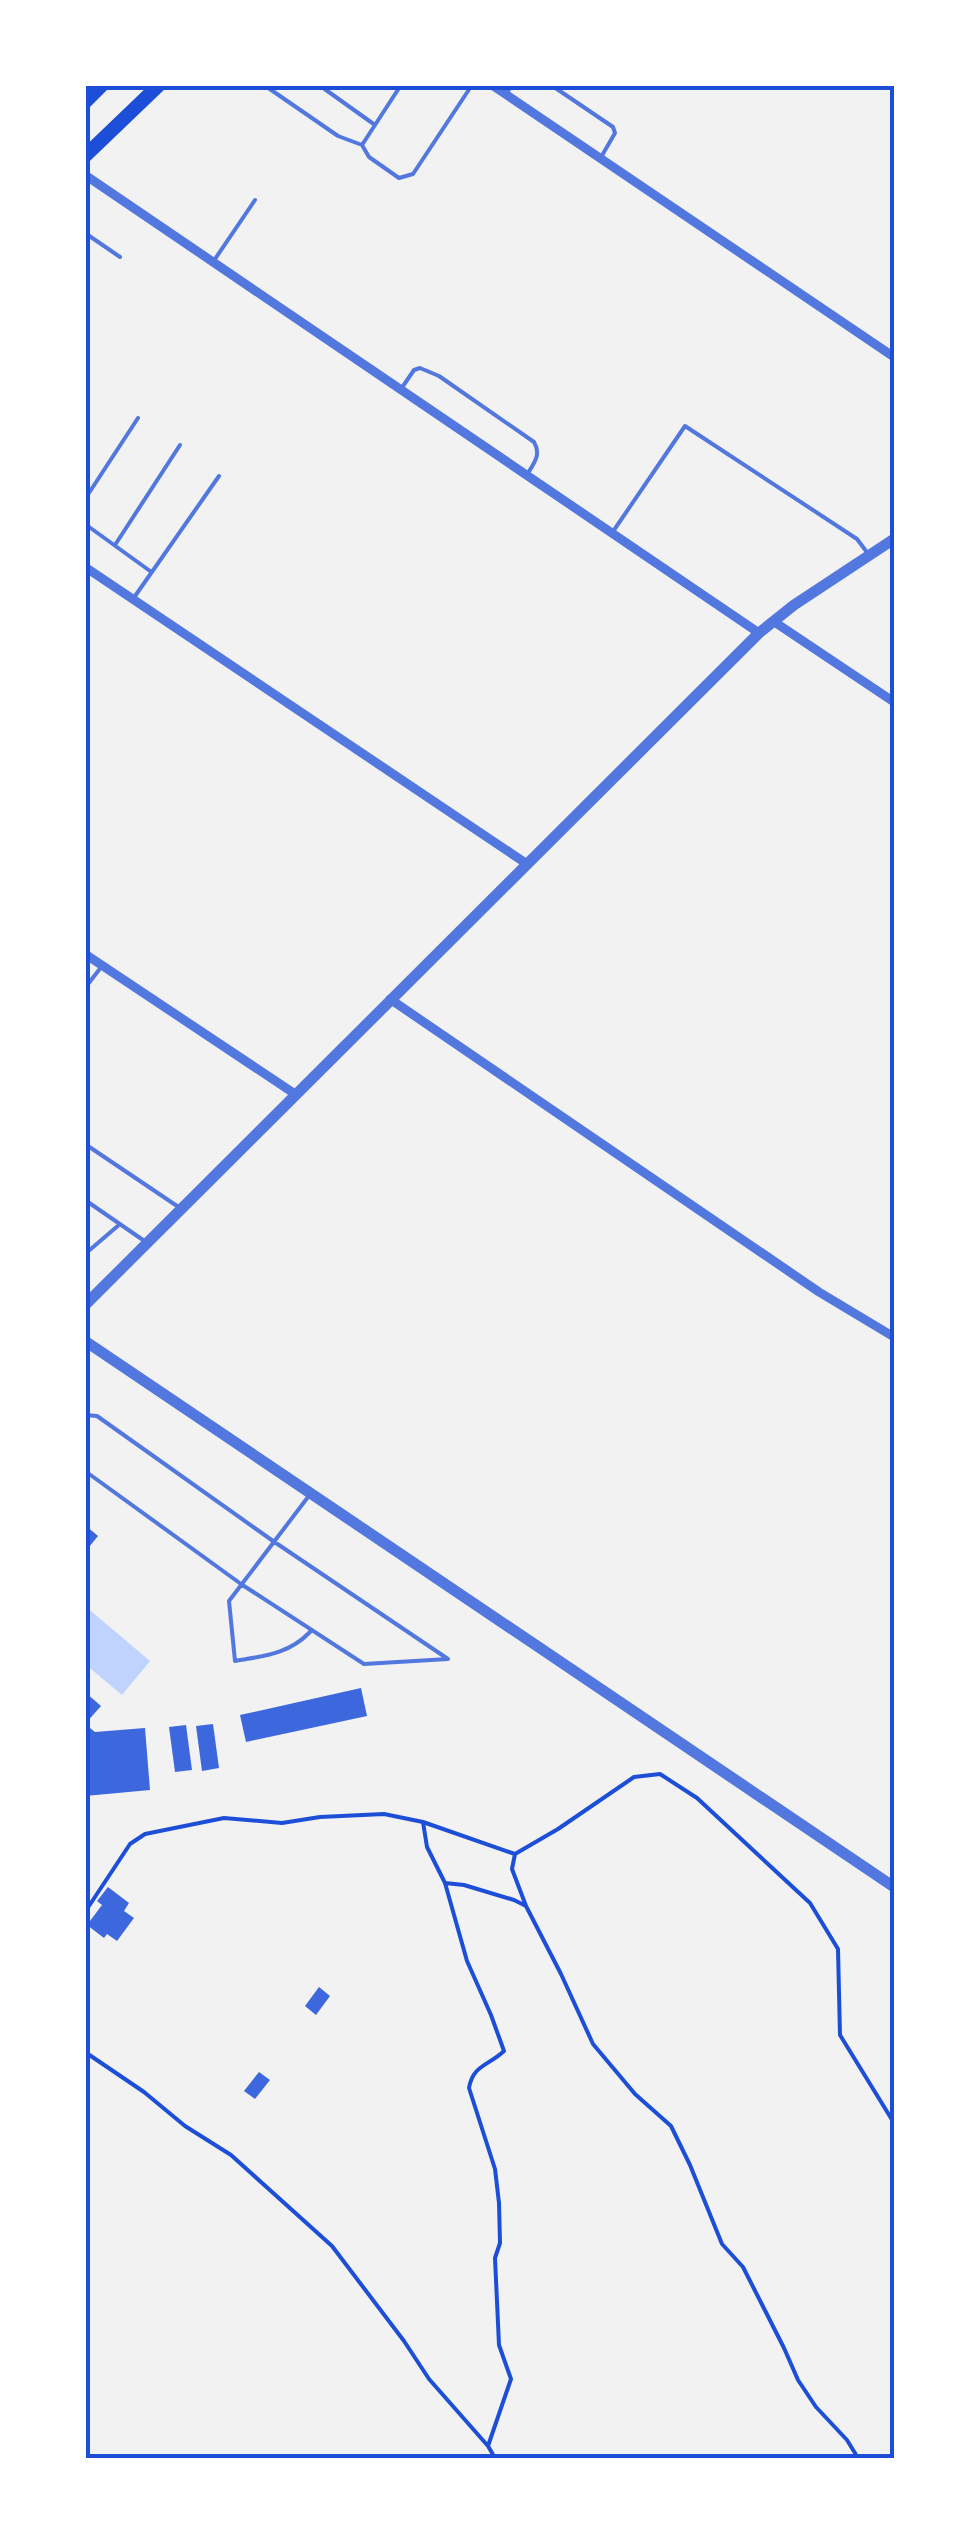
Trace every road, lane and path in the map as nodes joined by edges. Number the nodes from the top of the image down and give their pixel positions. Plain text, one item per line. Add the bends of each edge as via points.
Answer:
1 (102, 85) edge
2 (158, 85) edge
3 (264, 85) edge
4 (319, 85) edge
5 (401, 85) edge
6 (472, 85) edge
7 (492, 85) edge
8 (552, 85) edge
9 (509, 90) edge
10 (85, 102) edge
11 (374, 125) junction
12 (362, 145) junction
13 (85, 156) edge
14 (600, 159) junction
15 (85, 175) edge
16 (255, 200) dead end
17 (85, 234) edge
18 (120, 257) dead end
19 (213, 262) junction
20 (894, 358) edge
21 (401, 390) junction
22 (138, 418) dead end
23 (180, 445) dead end
24 (527, 475) junction
25 (220, 476) dead end
26 (85, 500) edge
27 (85, 524) edge
28 (612, 533) junction
29 (894, 539) edge
30 (115, 545) junction
31 (870, 556) junction
32 (85, 567) edge
33 (152, 572) junction
34 (133, 599) junction
35 (773, 621) junction
36 (759, 633) junction
37 (894, 702) edge
38 (528, 864) junction
39 (85, 954) edge
40 (102, 966) junction
41 (85, 988) edge
42 (390, 999) junction
43 (294, 1094) junction
44 (85, 1144) edge
45 (85, 1200) edge
46 (181, 1209) junction
47 (120, 1224) junction
48 (147, 1243) junction
49 (85, 1254) edge
50 (85, 1305) edge
51 (894, 1336) edge
52 (85, 1341) edge
53 (85, 1414) edge
54 (85, 1471) edge
55 (311, 1493) junction
56 (273, 1541) junction
57 (241, 1584) junction
58 (312, 1630) junction
59 (423, 1822) junction
60 (515, 1854) junction
61 (445, 1883) junction
62 (894, 1887) edge
63 (526, 1906) junction
64 (85, 1912) edge
65 (85, 2052) edge
66 (894, 2123) edge
67 (488, 2446) junction
68 (495, 2458) edge
69 (858, 2458) edge

1 - 10 main road
2 - 13 main road
3 - 12 lane
4 - 11 lane
5 - 11 lane
6 - 12 lane via 414,174 399,178
7 - 9 street
8 - 14 lane via 613,127
9 - 14 street
11 - 12 lane
14 - 20 street
15 - 19 street
16 - 19 lane
17 - 18 lane
19 - 21 street
21 - 24 street
21 - 24 lane via 414,370 439,376 534,442 537,458
22 - 26 lane
23 - 30 lane
24 - 28 street
25 - 33 lane
27 - 30 lane
28 - 31 lane via 685,426 857,540
28 - 36 street
29 - 31 street
30 - 33 lane
31 - 35 street
32 - 34 street
33 - 34 lane
34 - 38 street
35 - 36 street
35 - 37 street
36 - 38 street
38 - 42 street
39 - 40 street
40 - 41 lane
40 - 43 street
42 - 43 street
42 - 51 street via 819,1292
43 - 46 street
44 - 46 lane
45 - 47 lane
46 - 48 street
47 - 48 lane
47 - 49 lane
48 - 50 street
52 - 55 street
53 - 56 lane via 98,1416
54 - 57 lane
55 - 56 lane
55 - 62 street
56 - 57 lane
56 - 58 lane via 448,1658 364,1664
57 - 58 lane
57 - 58 lane via 228,1602 235,1661 272,1655
59 - 60 path
59 - 61 path
59 - 64 path via 384,1814 282,1823 224,1818 145,1834 130,1844
60 - 63 path via 512,1869
60 - 66 path via 634,1777 660,1774 697,1798 810,1904 838,1949 840,2036
61 - 63 path
61 - 67 path via 467,1961 504,2050 471,2075 469,2088 495,2169 498,2345 511,2378
63 - 69 path via 593,2044 671,2126 722,2244 743,2267 798,2380
65 - 67 path via 231,2155 332,2246
67 - 68 path

